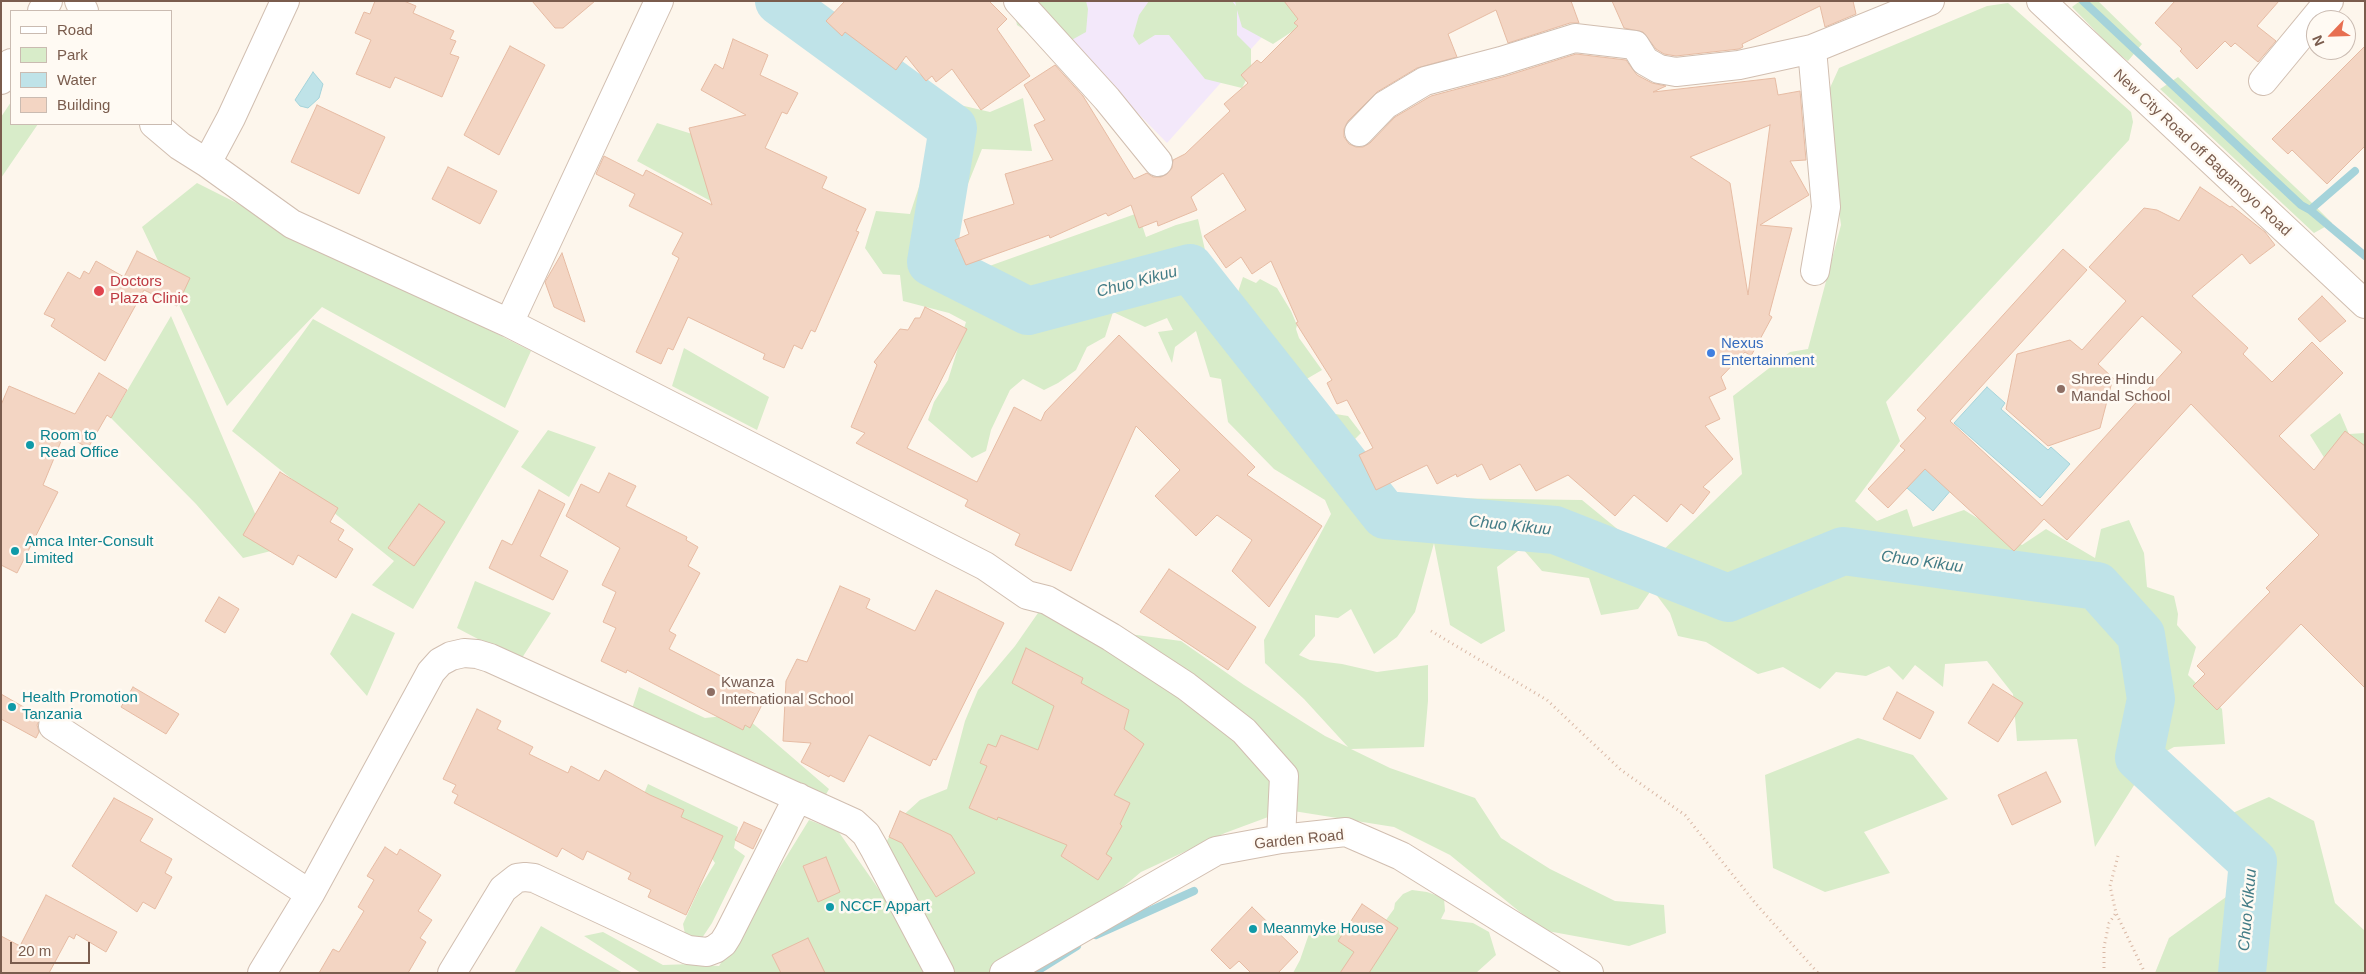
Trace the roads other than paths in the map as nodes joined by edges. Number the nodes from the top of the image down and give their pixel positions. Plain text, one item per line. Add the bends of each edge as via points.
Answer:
1 (286, 1) edge
2 (659, 1) edge
3 (1018, 1) edge
4 (1930, 1) edge
5 (2040, 1) edge
6 (2329, 1) edge
7 (1812, 49) junction
8 (10, 65) edge
9 (1, 80) edge
10 (2263, 81) dead end
11 (155, 125) edge
12 (1358, 132) dead end
13 (1158, 162) dead end
14 (207, 163) junction
15 (1815, 271) dead end
16 (2365, 304) edge
17 (509, 322) junction
18 (53, 726) dead end
19 (798, 798) junction
20 (1281, 839) junction
21 (310, 894) junction
22 (1031, 966) edge
23 (262, 973) edge
24 (452, 973) edge
25 (940, 973) edge
26 (1004, 973) edge
27 (1589, 973) edge

1 - 14 street
2 - 17 street
3 - 13 street
4 - 7 street
5 - 16 street, New City Road off Bagamoyo Road
6 - 10 street
7 - 12 street via 1739,65 1676,72 1659,69 1645,61 1635,45 1575,38 1425,81 1385,105
7 - 15 street via 1826,207
8 - 9 street
11 - 14 street
14 - 17 street via 292,224
17 - 20 street via 985,566 1027,595 1046,600 1186,686 1244,732 1284,776
18 - 21 street
19 - 21 street via 490,658 464,653 440,662 431,672
19 - 24 street via 728,935 715,949 706,952 688,950 534,878 525,877 517,878 503,889
19 - 25 street via 854,823 866,834
20 - 22 street, Garden Road via 1216,852
20 - 27 street, Garden Road via 1346,832 1401,856
21 - 23 street
22 - 26 street, Garden Road

